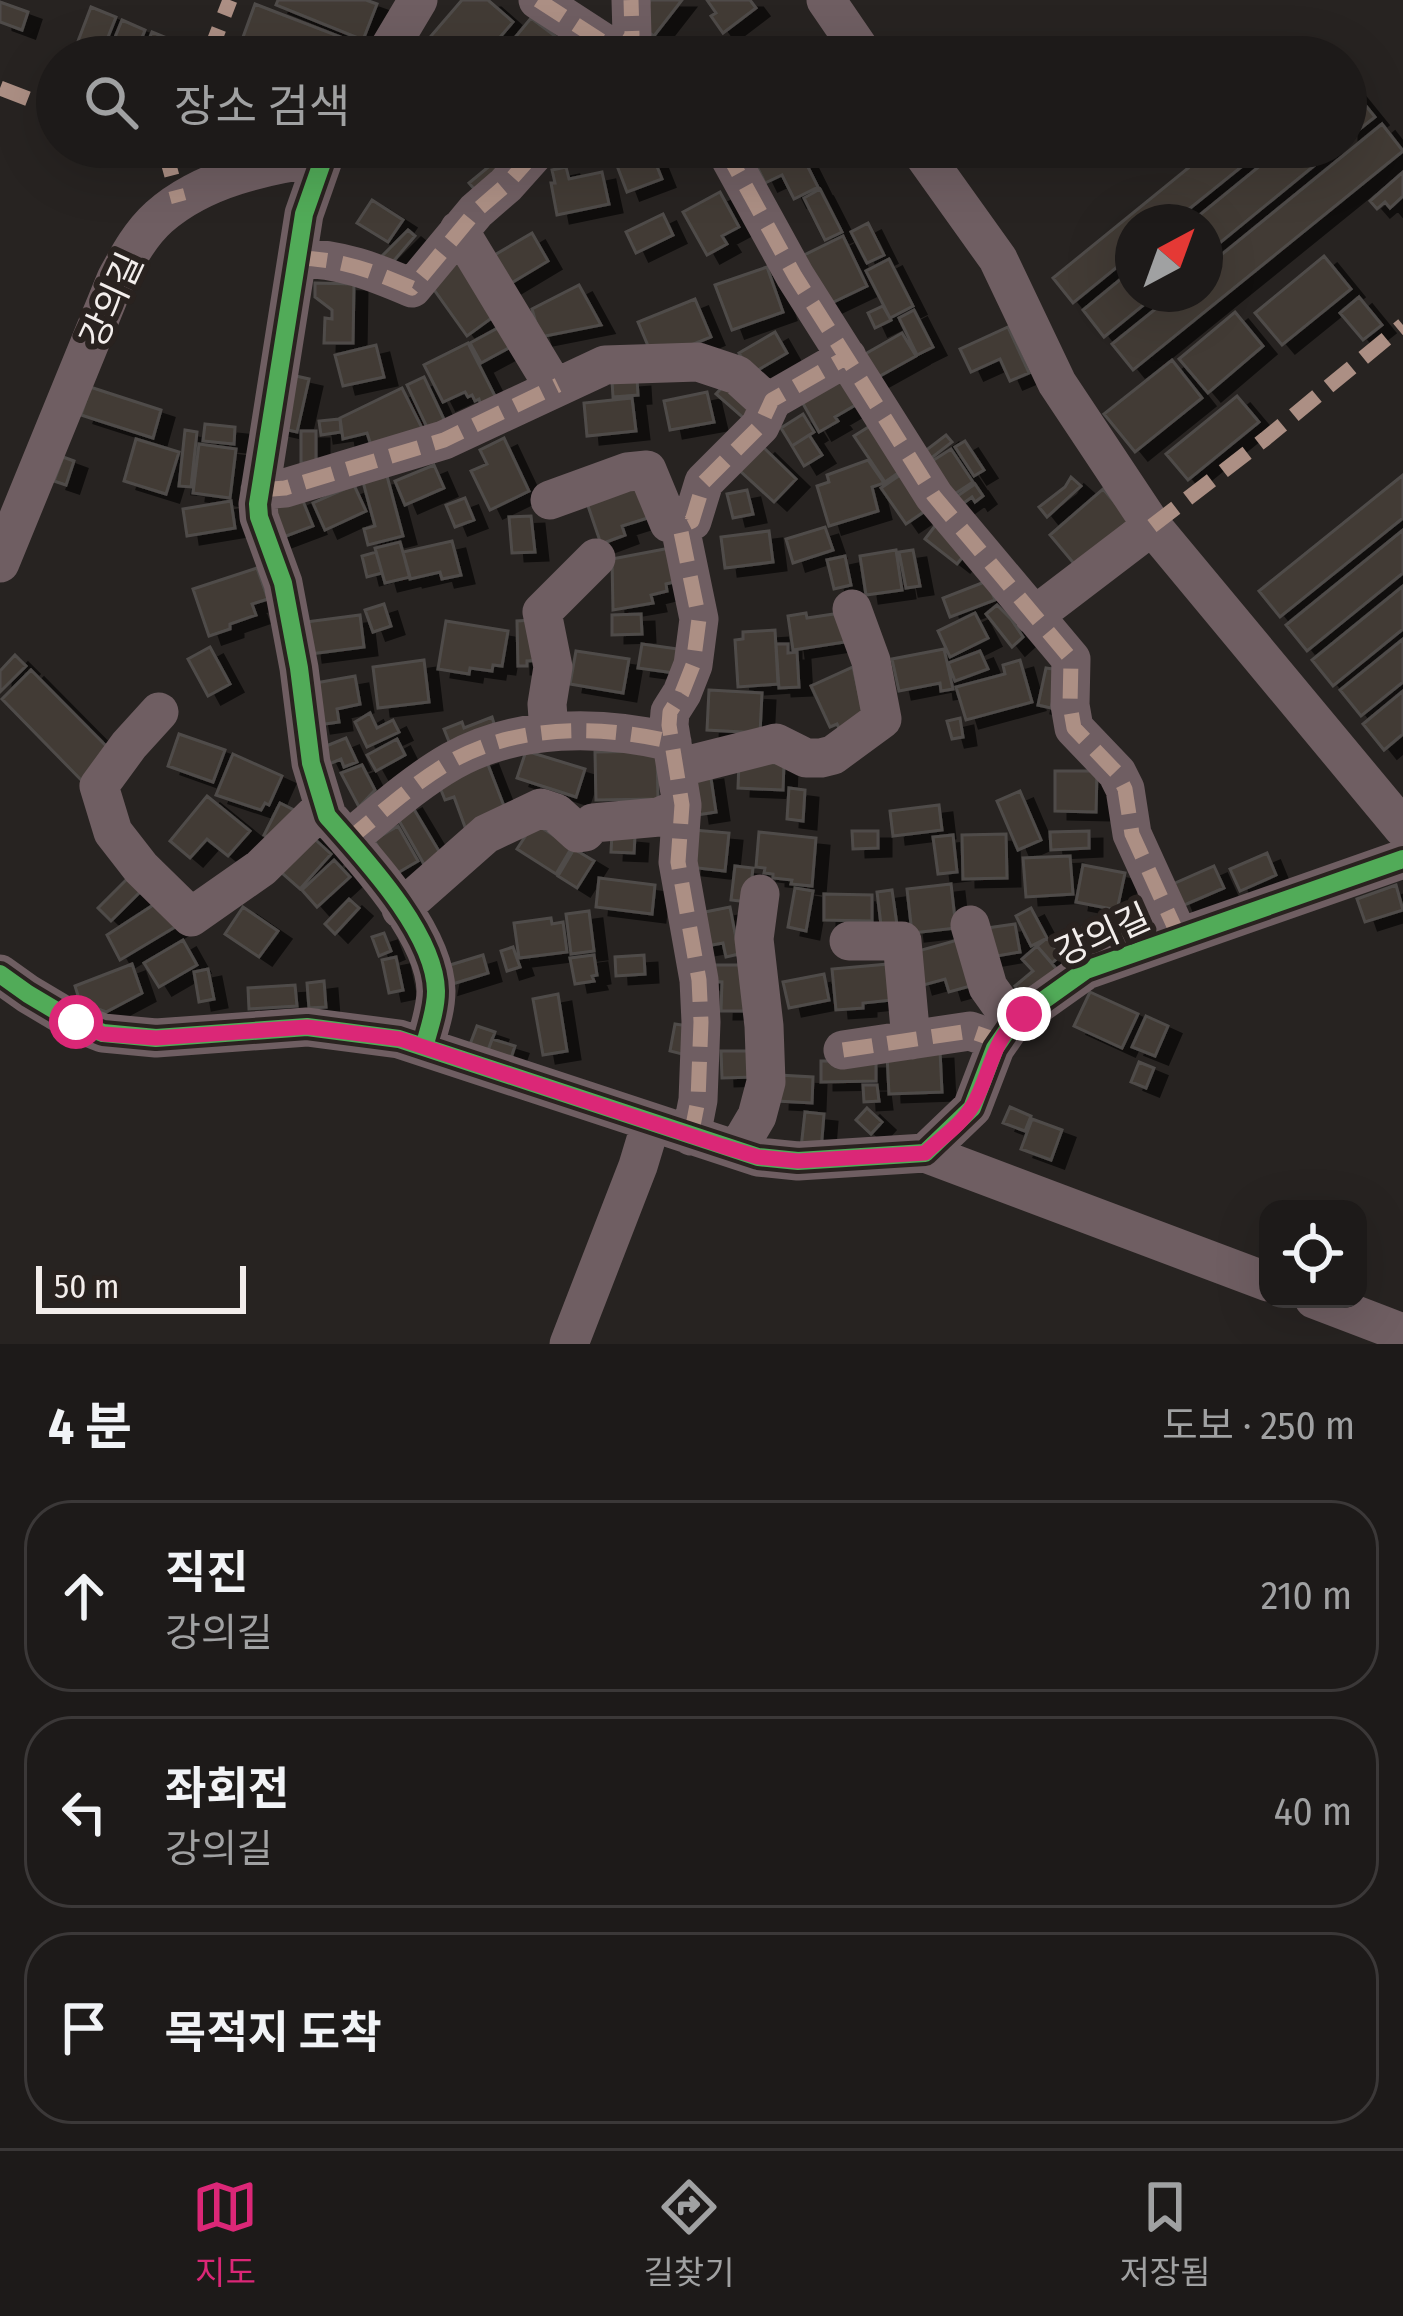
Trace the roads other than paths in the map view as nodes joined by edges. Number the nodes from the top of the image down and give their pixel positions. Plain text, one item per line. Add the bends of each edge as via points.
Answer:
1 (418, 0) edge
2 (538, 0) edge
3 (631, 0) edge
4 (826, 0) edge
5 (397, 36) edge
6 (592, 36) edge
7 (632, 36) edge
8 (851, 36) edge
9 (264, 168) edge
10 (320, 168) edge
11 (520, 168) edge
12 (736, 168) edge
13 (932, 168) edge
14 (459, 230) junction
15 (297, 258) junction
16 (848, 357) junction
17 (556, 386) junction
18 (770, 404) junction
19 (260, 490) junction
20 (550, 500) dead end
21 (1152, 526) junction
22 (680, 527) junction
23 (596, 558) dead end
24 (0, 563) edge
25 (852, 609) dead end
26 (1034, 616) junction
27 (159, 712) dead end
28 (548, 732) junction
29 (674, 755) junction
30 (323, 807) junction
31 (682, 808) junction
32 (1403, 828) edge
33 (348, 840) junction
34 (1403, 859) edge
35 (760, 893) dead end
36 (401, 909) junction
37 (970, 925) dead end
38 (1179, 937) junction
39 (849, 941) dead end
40 (0, 974) edge
41 (1006, 1031) junction
42 (911, 1040) junction
43 (424, 1047) junction
44 (843, 1050) dead end
45 (651, 1123) junction
46 (691, 1136) junction
47 (737, 1150) junction
48 (925, 1153) junction
49 (1259, 1279) edge
50 (1338, 1308) edge
51 (1403, 1333) edge
52 (568, 1344) edge

1 - 5 street
2 - 6 street
3 - 7 street
4 - 8 street
9 - 24 street, 강의길 via 204,188 142,236 116,279
10 - 15 street
11 - 14 street
12 - 16 street
13 - 21 street via 998,259 1058,383
14 - 15 street via 412,288 359,266
14 - 17 street
15 - 19 street
16 - 18 street
16 - 26 street via 934,496
17 - 18 street via 604,365 698,362 737,375
17 - 19 street via 444,440
18 - 22 street via 760,426 704,482 692,521
19 - 30 street via 259,517 283,583
20 - 22 street via 647,470 669,523
21 - 26 street
21 - 32 street
22 - 29 street via 698,632 693,665 670,712
23 - 28 street via 542,612 553,667
25 - 29 street via 882,719 821,758 776,743
26 - 38 street via 1071,659 1074,728 1118,773 1132,834
27 - 30 street via 99,786 113,832 191,917 261,868
28 - 29 street via 640,734
28 - 33 street via 458,758
29 - 31 street
30 - 33 street
31 - 36 street via 593,823 578,833 541,808 486,833
31 - 46 street via 678,862 701,1022
33 - 36 street
34 - 38 street, 강의길
35 - 47 street via 754,939 766,1082
36 - 43 street via 436,990
37 - 41 street
38 - 41 street, 강의길 via 1086,970
39 - 42 street via 902,941
40 - 43 street via 103,1034 307,1027
41 - 42 street
41 - 48 street via 972,1108
42 - 44 street
43 - 45 street
45 - 46 street
45 - 52 street
46 - 47 street
47 - 48 street via 798,1161
48 - 49 street
50 - 51 street

